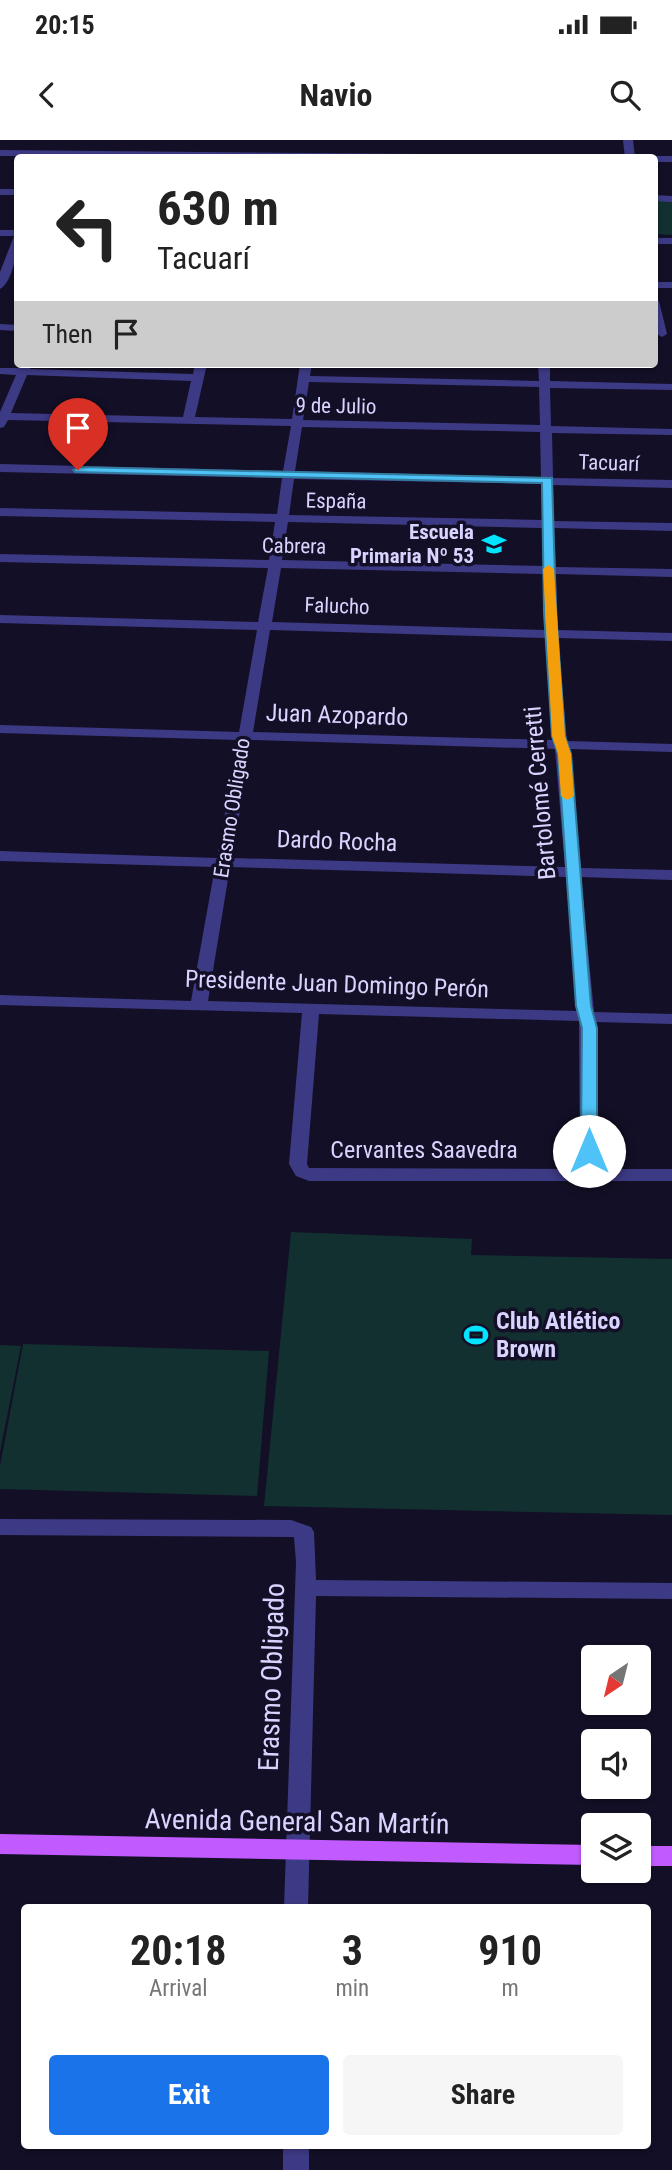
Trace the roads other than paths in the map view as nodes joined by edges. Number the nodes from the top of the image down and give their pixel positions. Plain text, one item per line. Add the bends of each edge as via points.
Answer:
1 (0, 153) edge
2 (22, 154) edge
3 (14, 246) edge
4 (1, 281) edge
5 (658, 316) edge
6 (663, 334) edge
7 (24, 368) edge
8 (200, 368) edge
9 (305, 368) edge
10 (544, 368) edge
11 (0, 371) edge
12 (198, 378) junction
13 (304, 379) junction
14 (545, 384) junction
15 (672, 387) edge
16 (2, 420) edge
17 (188, 421) junction
18 (296, 425) junction
19 (547, 430) junction
20 (672, 432) edge
21 (0, 468) edge
22 (288, 475) junction
23 (548, 480) junction
24 (672, 484) edge
25 (0, 512) edge
26 (282, 519) junction
27 (550, 524) junction
28 (672, 527) edge
29 (0, 558) edge
30 (275, 565) junction
31 (548, 570) junction
32 (672, 573) edge
33 (0, 619) edge
34 (263, 625) junction
35 (551, 634) junction
36 (672, 637) edge
37 (0, 729) edge
38 (244, 734) junction
39 (561, 745) junction
40 (672, 748) edge
41 (0, 856) edge
42 (224, 860) junction
43 (572, 872) junction
44 (672, 874) edge
45 (0, 1000) edge
46 (199, 1004) junction
47 (311, 1007) junction
48 (586, 1016) junction
49 (672, 1019) edge
50 (672, 1174) edge
51 (589, 1175) junction
52 (0, 1527) edge
53 (306, 1588) junction
54 (672, 1591) edge
55 (0, 1844) edge
56 (296, 1851) junction
57 (581, 1855) edge
58 (651, 1856) edge
59 (672, 1856) edge
60 (296, 1904) edge
61 (296, 2149) edge
62 (296, 2170) edge

1 - 2 street
3 - 4 street
5 - 6 street
7 - 11 street
7 - 12 street
7 - 16 street
8 - 12 street
9 - 13 street, Erasmo Obligado
10 - 14 street, Bartolomé Cerretti
12 - 17 street
13 - 14 street
13 - 18 street, Erasmo Obligado
14 - 15 street
14 - 19 street, Bartolomé Cerretti
16 - 17 street, 9 de Julio
17 - 18 street, 9 de Julio
18 - 19 street, 9 de Julio
18 - 22 street, Erasmo Obligado
19 - 20 street, 9 de Julio
19 - 23 street, Bartolomé Cerretti
21 - 22 street, Tacuarí
22 - 23 street, Tacuarí
22 - 26 street, Erasmo Obligado
23 - 24 street, Tacuarí
23 - 27 street, Bartolomé Cerretti
25 - 26 street, España
26 - 27 street, España
26 - 30 street, Erasmo Obligado
27 - 28 street, España
27 - 31 street, Bartolomé Cerretti
29 - 30 street, Cabrera
30 - 31 street, Cabrera
30 - 34 street, Erasmo Obligado
31 - 32 street, Cabrera
31 - 35 street, Bartolomé Cerretti
33 - 34 street, Falucho
34 - 35 street, Falucho
34 - 38 street, Erasmo Obligado
35 - 36 street, Falucho
35 - 39 street, Bartolomé Cerretti
37 - 38 street, Juan Azopardo
38 - 39 street, Juan Azopardo
38 - 42 street, Erasmo Obligado
39 - 40 street, Juan Azopardo
39 - 43 street, Bartolomé Cerretti
41 - 42 street, Dardo Rocha
42 - 43 street, Dardo Rocha
42 - 46 street, Erasmo Obligado
43 - 44 street, Dardo Rocha
43 - 48 street, Bartolomé Cerretti
45 - 46 street, Presidente Juan Domingo Perón
46 - 47 street, Presidente Juan Domingo Perón
47 - 48 street, Presidente Juan Domingo Perón
47 - 51 street, Cervantes Saavedra via 298,1164 302,1172
48 - 49 street, Presidente Juan Domingo Perón
48 - 51 street, Bartolomé Cerretti
50 - 51 street, Cervantes Saavedra
52 - 53 street, Erasmo Obligado via 291,1528 304,1532
53 - 54 street
53 - 56 street, Erasmo Obligado
55 - 56 main road, Avenida General San Martín
56 - 57 main road, Avenida General San Martín
56 - 60 street, Erasmo Obligado
58 - 59 main road
61 - 62 street

